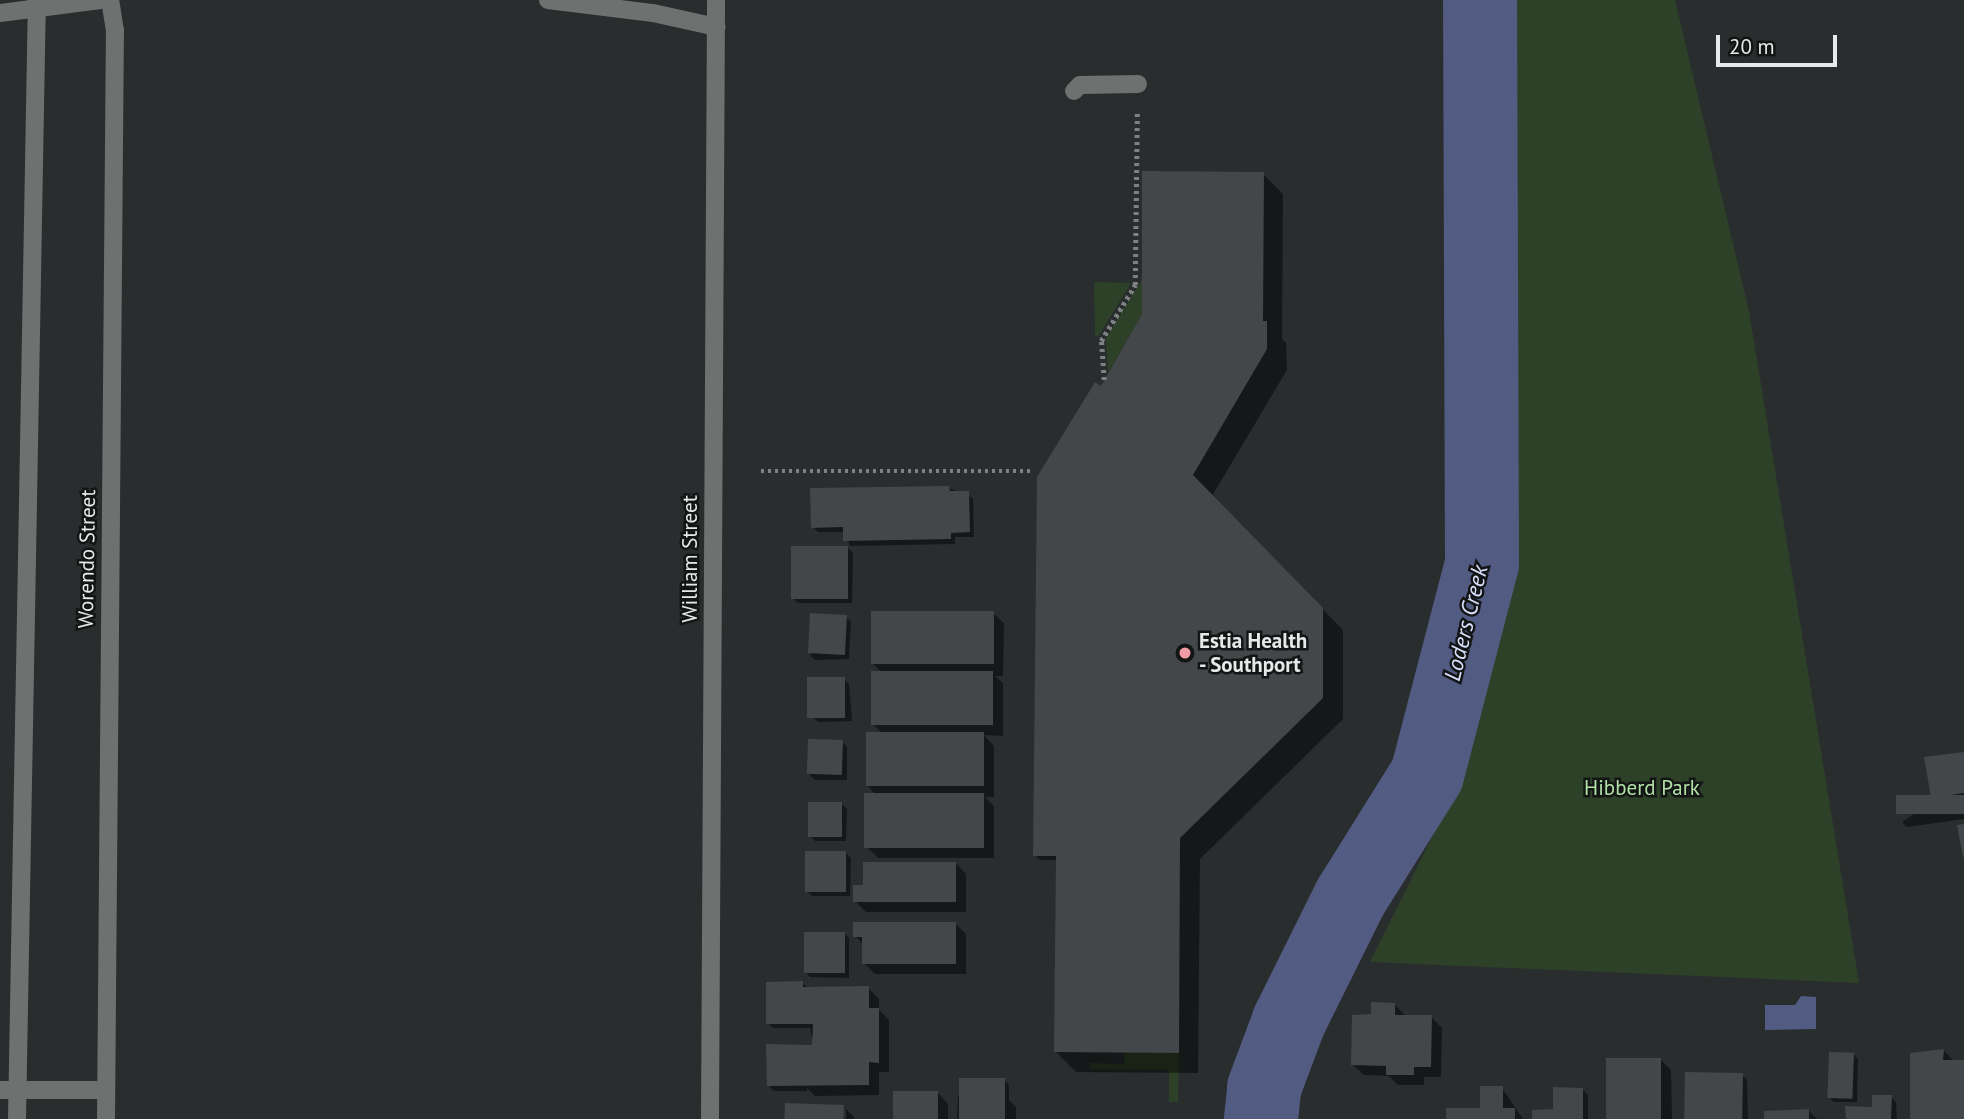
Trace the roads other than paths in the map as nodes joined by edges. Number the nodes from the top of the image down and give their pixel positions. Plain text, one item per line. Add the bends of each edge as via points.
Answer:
1 (100, 0) edge
2 (110, 0) edge
3 (548, 0) edge
4 (716, 0) edge
5 (36, 4) edge
6 (0, 13) edge
7 (716, 27) junction
8 (1138, 84) road end
9 (1074, 91) dead end
10 (105, 1090) junction
11 (9, 1091) edge
12 (17, 1119) edge
13 (106, 1119) edge
14 (710, 1119) edge

1 - 5 street
2 - 10 street, Worendo Street via 115,31
3 - 7 street via 653,13
4 - 7 street, William Street
5 - 6 street
5 - 11 street
7 - 14 street, William Street
8 - 9 street via 1080,85
10 - 11 street
10 - 13 street, Worendo Street
11 - 12 street

